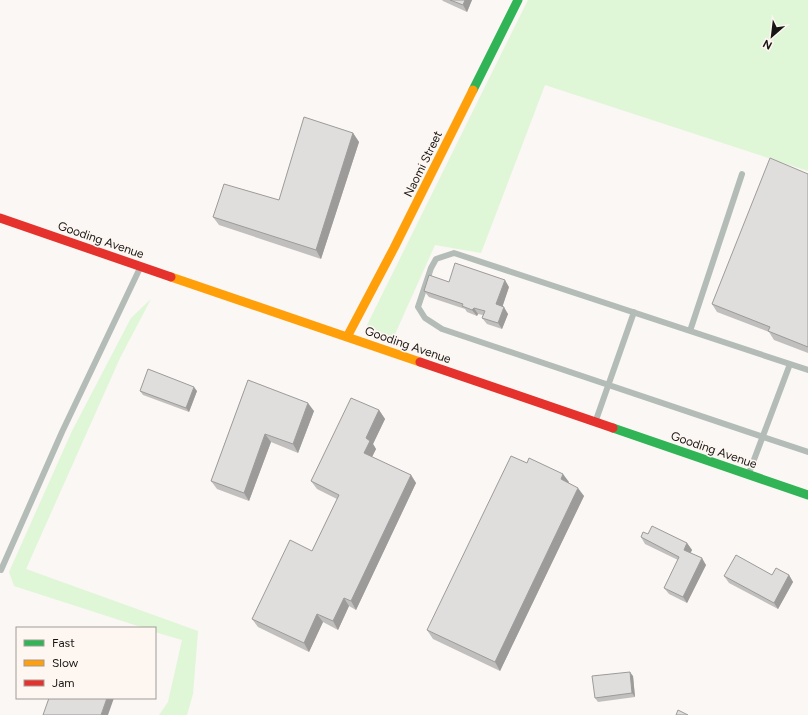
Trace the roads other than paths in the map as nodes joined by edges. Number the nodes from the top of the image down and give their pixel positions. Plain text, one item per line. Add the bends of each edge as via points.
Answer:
1 (518, 0) edge
2 (742, 174) dead end
3 (0, 218) edge
4 (141, 267) junction
5 (634, 312) junction
6 (690, 331) junction
7 (347, 337) junction
8 (790, 364) junction
9 (808, 370) edge
10 (608, 385) junction
11 (596, 422) junction
12 (763, 437) junction
13 (808, 452) edge
14 (749, 475) junction
15 (808, 495) edge
16 (1, 570) edge

1 - 7 main road, Naomi Street
2 - 6 lane
3 - 4 main road, Gooding Avenue
4 - 7 main road, Gooding Avenue
4 - 16 lane via 62,432
5 - 6 lane
5 - 10 lane
5 - 10 lane via 454,253 436,259 431,268 418,307 425,318 442,328
6 - 8 lane
7 - 11 main road, Gooding Avenue
8 - 9 lane
8 - 12 lane
10 - 11 lane
10 - 12 lane
11 - 14 main road, Gooding Avenue
12 - 13 lane
12 - 14 lane
14 - 15 main road, Gooding Avenue

